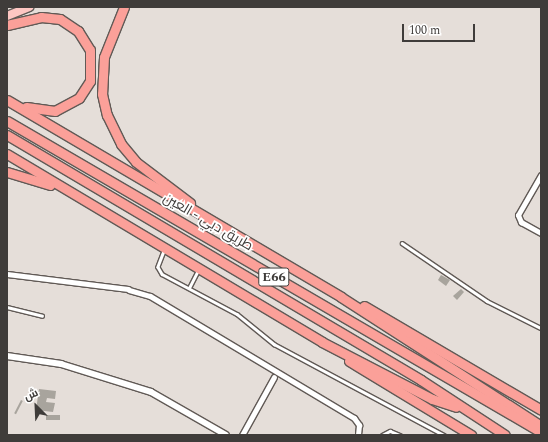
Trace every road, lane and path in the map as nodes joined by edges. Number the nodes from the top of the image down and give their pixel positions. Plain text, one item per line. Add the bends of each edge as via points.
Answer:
1 (29, 7) edge
2 (124, 7) edge
3 (7, 16) edge
4 (7, 25) edge
5 (7, 100) edge
6 (7, 121) edge
7 (7, 136) edge
8 (7, 154) edge
9 (7, 172) edge
10 (541, 175) edge
11 (81, 199) junction
12 (202, 215) junction
13 (541, 233) edge
14 (402, 243) dead end
15 (165, 248) junction
16 (199, 268) junction
17 (7, 274) edge
18 (189, 288) junction
19 (349, 302) junction
20 (7, 306) edge
21 (42, 316) dead end
22 (541, 328) edge
23 (322, 342) junction
24 (7, 356) edge
25 (274, 377) dead end
26 (458, 407) junction
27 (541, 410) edge
28 (541, 426) edge
29 (541, 432) edge
30 (242, 433) edge
31 (226, 435) edge
32 (236, 435) edge
33 (358, 435) edge
34 (382, 435) edge
35 (400, 435) edge
36 (444, 435) edge
37 (471, 435) edge
38 (505, 435) edge

1 - 3 main road
2 - 12 highway via 104,57 102,94 107,115 121,144 136,162
4 - 5 highway via 41,17 65,21 85,39 92,64 85,92 61,110 40,111
5 - 12 highway
6 - 29 highway, طريق دبي - العين / E66
7 - 26 highway, طريق دبي - العين / E66 via 414,376
8 - 11 highway
9 - 11 highway
10 - 13 street via 518,218
11 - 15 highway
12 - 19 highway
14 - 22 lane via 487,301
15 - 16 highway
15 - 18 lane via 158,269
16 - 18 lane
16 - 23 highway
17 - 33 street via 129,289 150,296 354,418 359,425
18 - 36 lane via 237,314 274,344
19 - 27 highway via 377,313
19 - 28 highway
20 - 21 lane
23 - 26 highway via 432,399
23 - 37 highway via 365,372
24 - 31 street via 62,364 151,392
25 - 30 street
26 - 38 highway, طريق دبي - العين / E66
30 - 32 street
34 - 35 lane via 390,431

